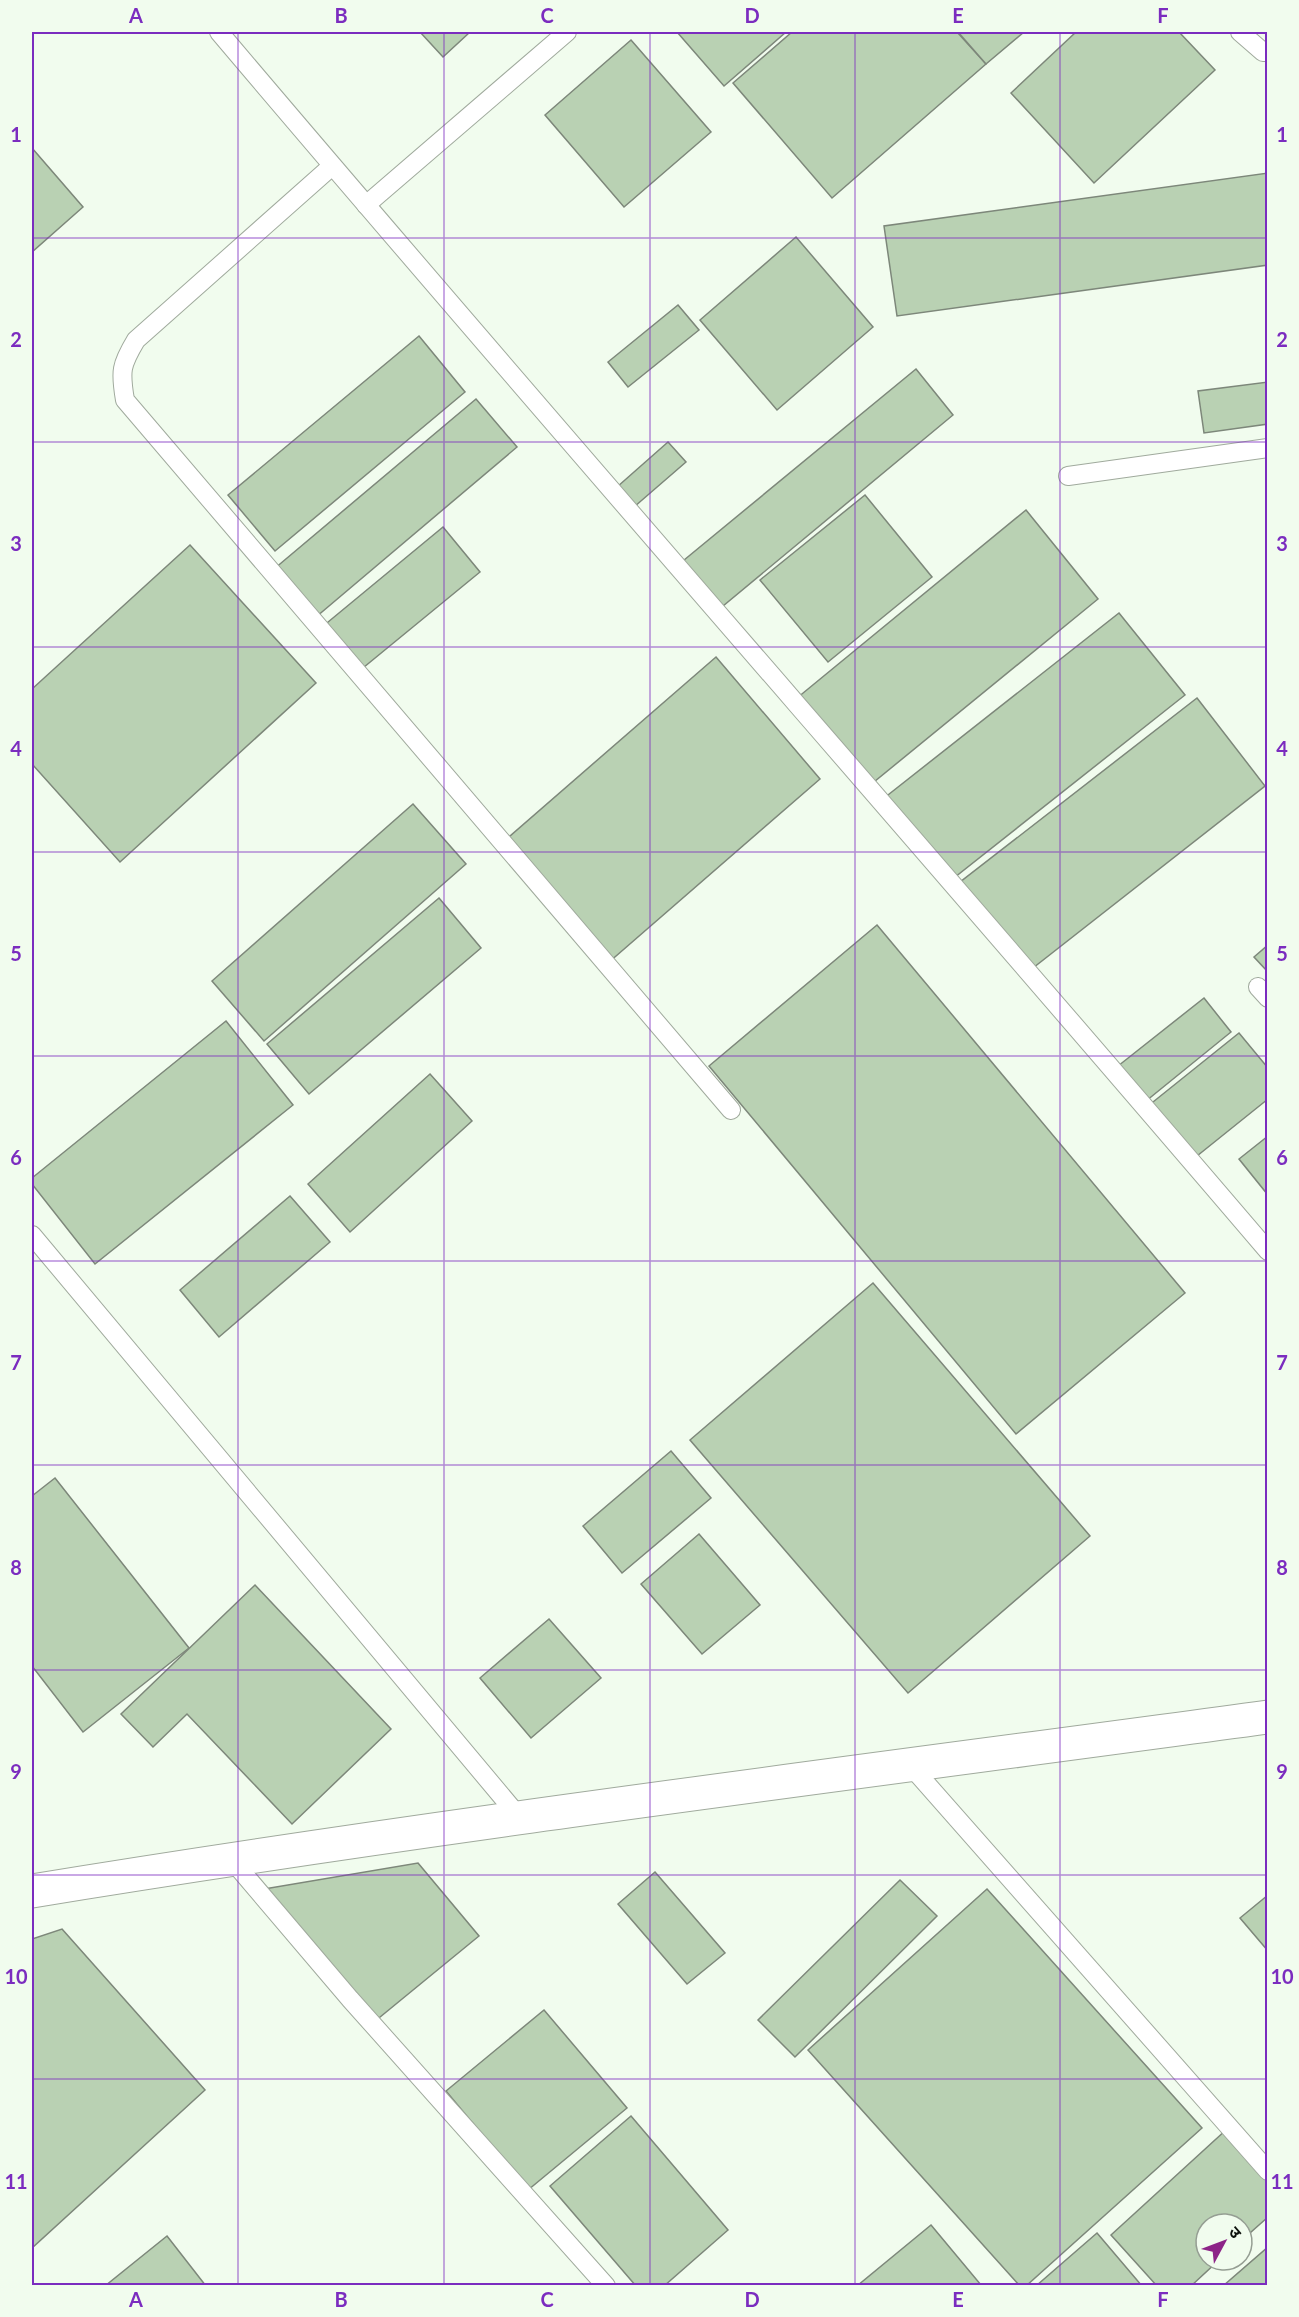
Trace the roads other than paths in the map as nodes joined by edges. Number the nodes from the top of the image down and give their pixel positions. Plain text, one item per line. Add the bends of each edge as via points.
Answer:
1 (219, 32) edge
2 (567, 32) edge
3 (1240, 32) edge
4 (1268, 52) edge
5 (332, 166) junction
6 (366, 205) junction
7 (1268, 448) edge
8 (1068, 477) dead end
9 (731, 1110) dead end
10 (32, 1235) edge
11 (1268, 1251) edge
12 (1268, 1717) edge
13 (909, 1764) junction
14 (520, 1818) junction
15 (231, 1858) junction
16 (32, 1891) edge
17 (1268, 2171) edge
18 (606, 2286) edge

1 - 5 lane
2 - 6 lane
3 - 4 lane
5 - 6 lane
5 - 9 lane via 136,340 125,358 121,377 125,400
6 - 11 lane
7 - 8 lane
10 - 14 lane
12 - 13 street
13 - 14 street
13 - 17 lane
14 - 15 street
15 - 16 street
15 - 18 lane via 350,1999

